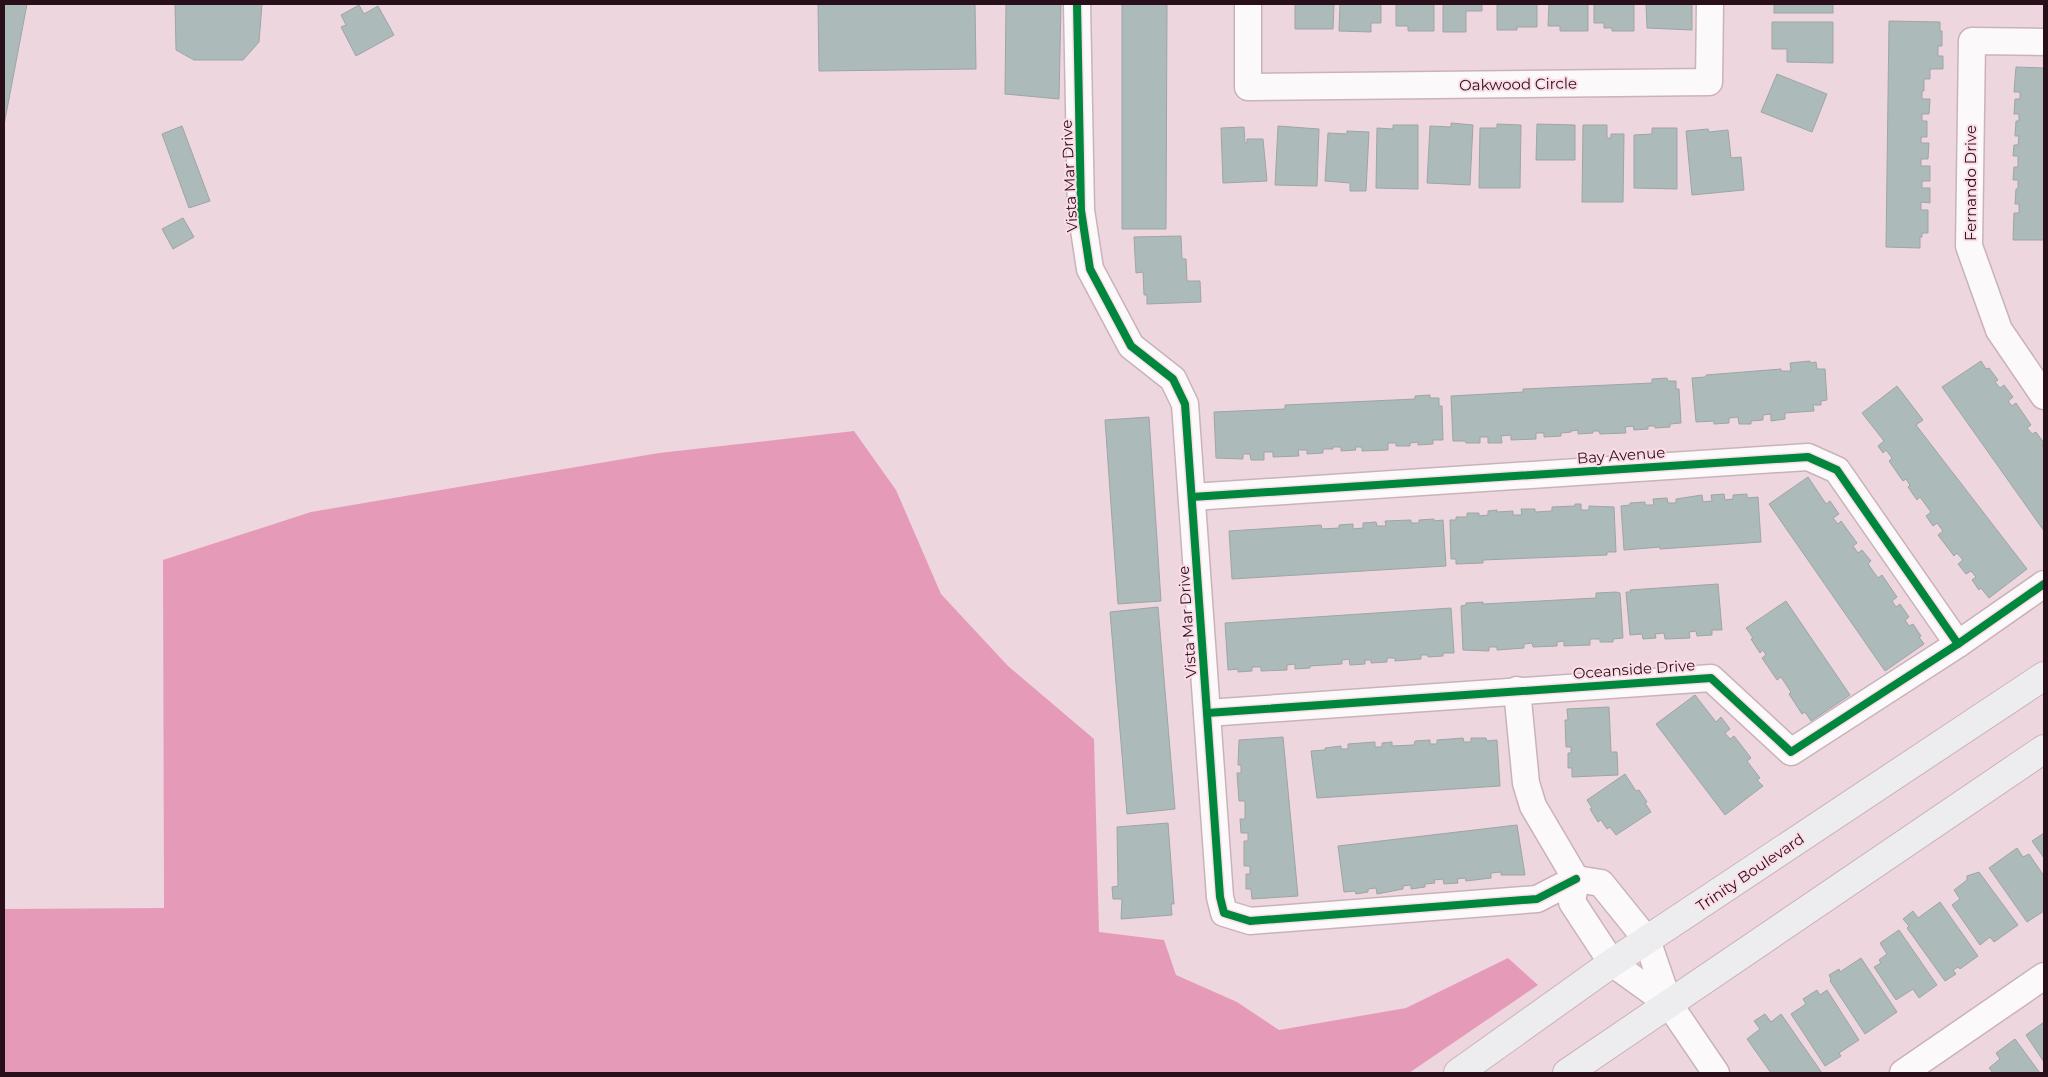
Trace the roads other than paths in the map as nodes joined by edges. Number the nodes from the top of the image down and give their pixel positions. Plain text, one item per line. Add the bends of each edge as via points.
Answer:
1 (1077, 4) edge
2 (1248, 4) edge
3 (1710, 4) edge
4 (2044, 42) edge
5 (2044, 396) edge
6 (1192, 497) junction
7 (2044, 584) edge
8 (1958, 644) junction
9 (2044, 676) edge
10 (1517, 690) junction
11 (1207, 713) junction
12 (2044, 749) edge
13 (1576, 879) junction
14 (1647, 940) junction
15 (1612, 963) junction
16 (2044, 976) edge
17 (1669, 1004) junction
18 (1458, 1073) edge
19 (1567, 1073) edge
20 (1716, 1073) edge
21 (1903, 1073) edge

1 - 6 street, Vista Mar Drive via 1081,210 1090,269 1132,346 1173,379 1185,404
2 - 3 street, Oakwood Circle via 1248,87 1709,82
4 - 5 street, Fernando Drive via 1972,40 1969,246 1998,330
6 - 8 street, Bay Avenue via 1808,457 1837,470
6 - 11 street, Vista Mar Drive
7 - 8 street, Oceanside Drive
8 - 10 street, Oceanside Drive via 1791,752 1711,678
9 - 14 main road, Trinity Boulevard
10 - 11 street, Oceanside Drive
10 - 13 street via 1526,783 1533,806
11 - 13 street, Vista Mar Drive via 1220,897 1224,913 1250,921 1537,899
12 - 17 main road
13 - 14 street via 1601,883
13 - 15 street via 1572,902
14 - 15 main road, Trinity Boulevard
14 - 17 street
15 - 17 street
15 - 18 main road, Trinity Boulevard
16 - 21 street
17 - 19 main road
17 - 20 street

